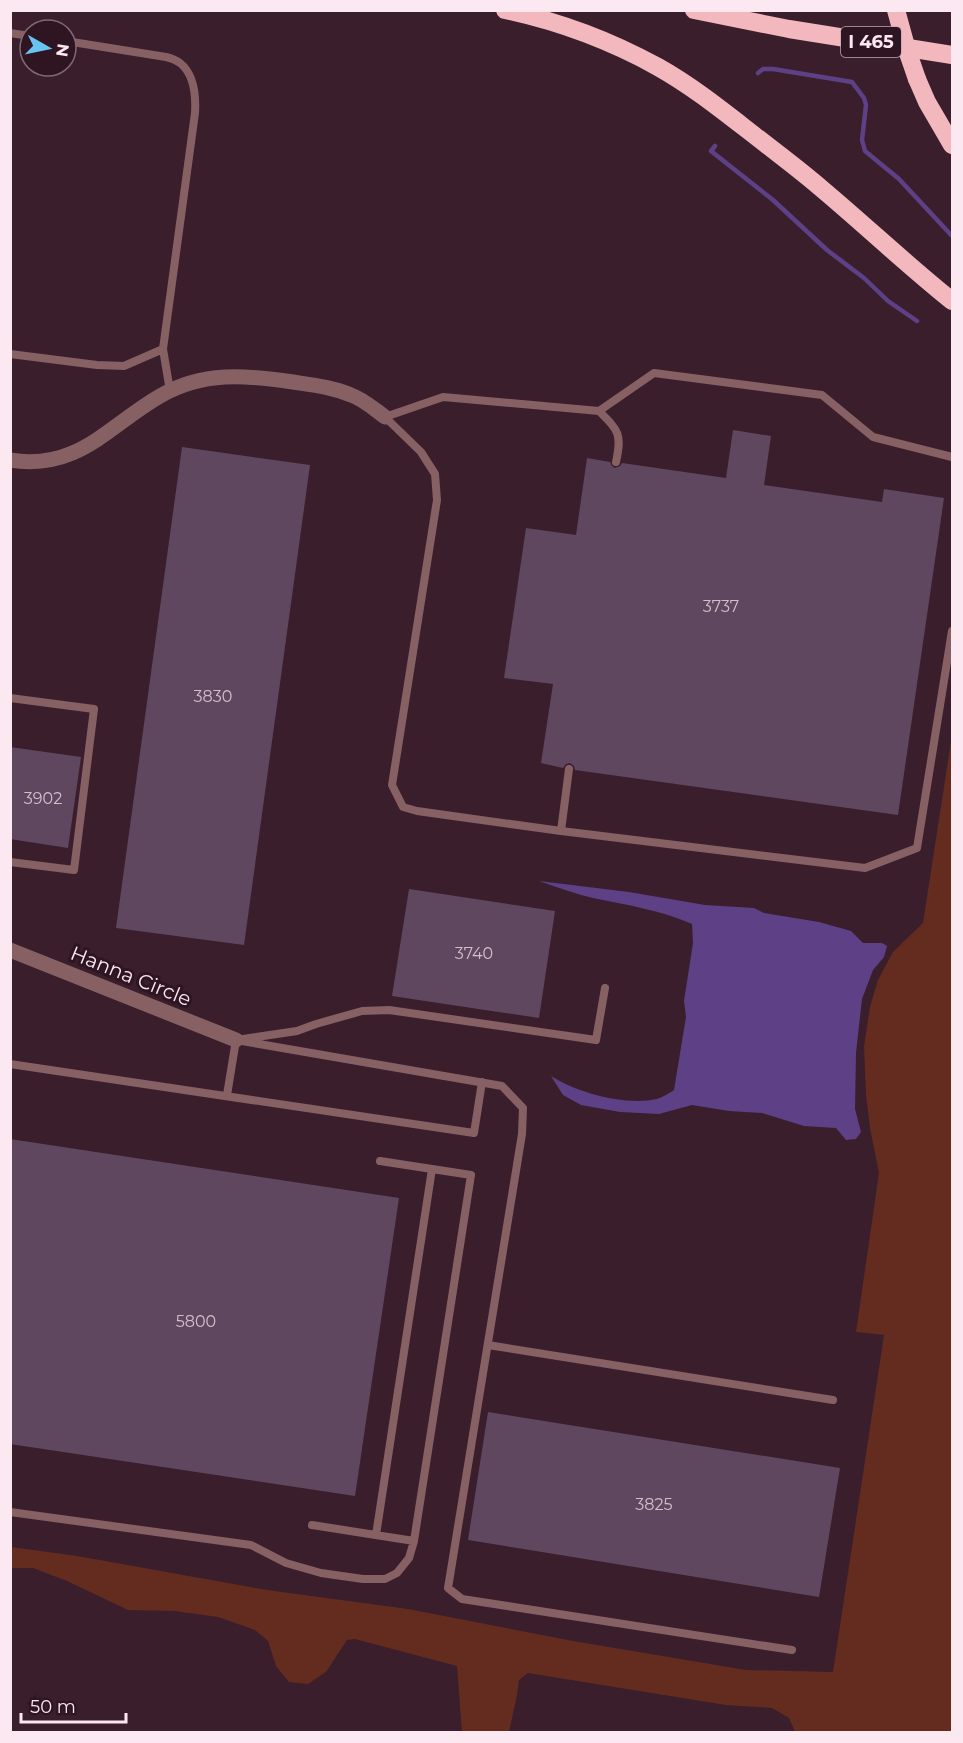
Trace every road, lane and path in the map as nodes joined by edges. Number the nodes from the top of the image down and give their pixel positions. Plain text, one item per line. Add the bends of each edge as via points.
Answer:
1 (505, 10) edge
2 (694, 10) edge
3 (896, 10) edge
4 (78, 43) edge
5 (952, 55) edge
6 (952, 146) edge
7 (896, 255) junction
8 (952, 301) edge
9 (952, 311) edge
10 (164, 349) junction
11 (10, 354) edge
12 (170, 391) junction
13 (599, 411) junction
14 (386, 417) junction
15 (952, 457) edge
16 (10, 460) edge
17 (616, 462) dead end
18 (952, 631) edge
19 (10, 698) edge
20 (569, 769) dead end
21 (561, 831) junction
22 (10, 862) edge
23 (10, 950) edge
24 (605, 988) dead end
25 (236, 1040) junction
26 (10, 1064) edge
27 (482, 1082) junction
28 (227, 1095) junction
29 (380, 1161) dead end
30 (432, 1169) junction
31 (488, 1345) junction
32 (833, 1400) dead end
33 (10, 1512) edge
34 (312, 1525) dead end
35 (376, 1535) junction
36 (414, 1541) junction
37 (792, 1650) dead end

1 - 7 highway via 585,35 666,73 822,189
2 - 5 highway, I 465
3 - 6 highway, bridge via 917,79
4 - 10 lane via 166,57 180,63 190,75 196,95
7 - 8 highway
7 - 9 highway
10 - 11 lane via 124,366
10 - 12 lane
12 - 14 street via 212,378 263,377 340,391
12 - 16 street via 80,451 50,460
13 - 14 lane via 443,397
13 - 15 lane via 654,373 822,395 873,437
13 - 17 lane via 615,427 620,444
14 - 21 lane via 421,452 435,474 437,500 392,785 403,807 417,811
18 - 21 lane via 917,848 865,868
19 - 22 lane via 94,709 74,870
20 - 21 lane
23 - 25 street, Hanna Circle
24 - 25 lane via 596,1040 390,1010 362,1011 297,1031
25 - 27 lane
25 - 28 lane
26 - 28 lane
27 - 28 lane via 474,1133
27 - 31 lane via 502,1086 523,1108
29 - 30 lane
30 - 35 lane
30 - 36 lane via 471,1175
31 - 32 lane
31 - 37 lane via 448,1588 462,1599
33 - 36 lane via 251,1545 286,1563 363,1579 385,1579 398,1573 409,1558
34 - 35 lane
35 - 36 lane

